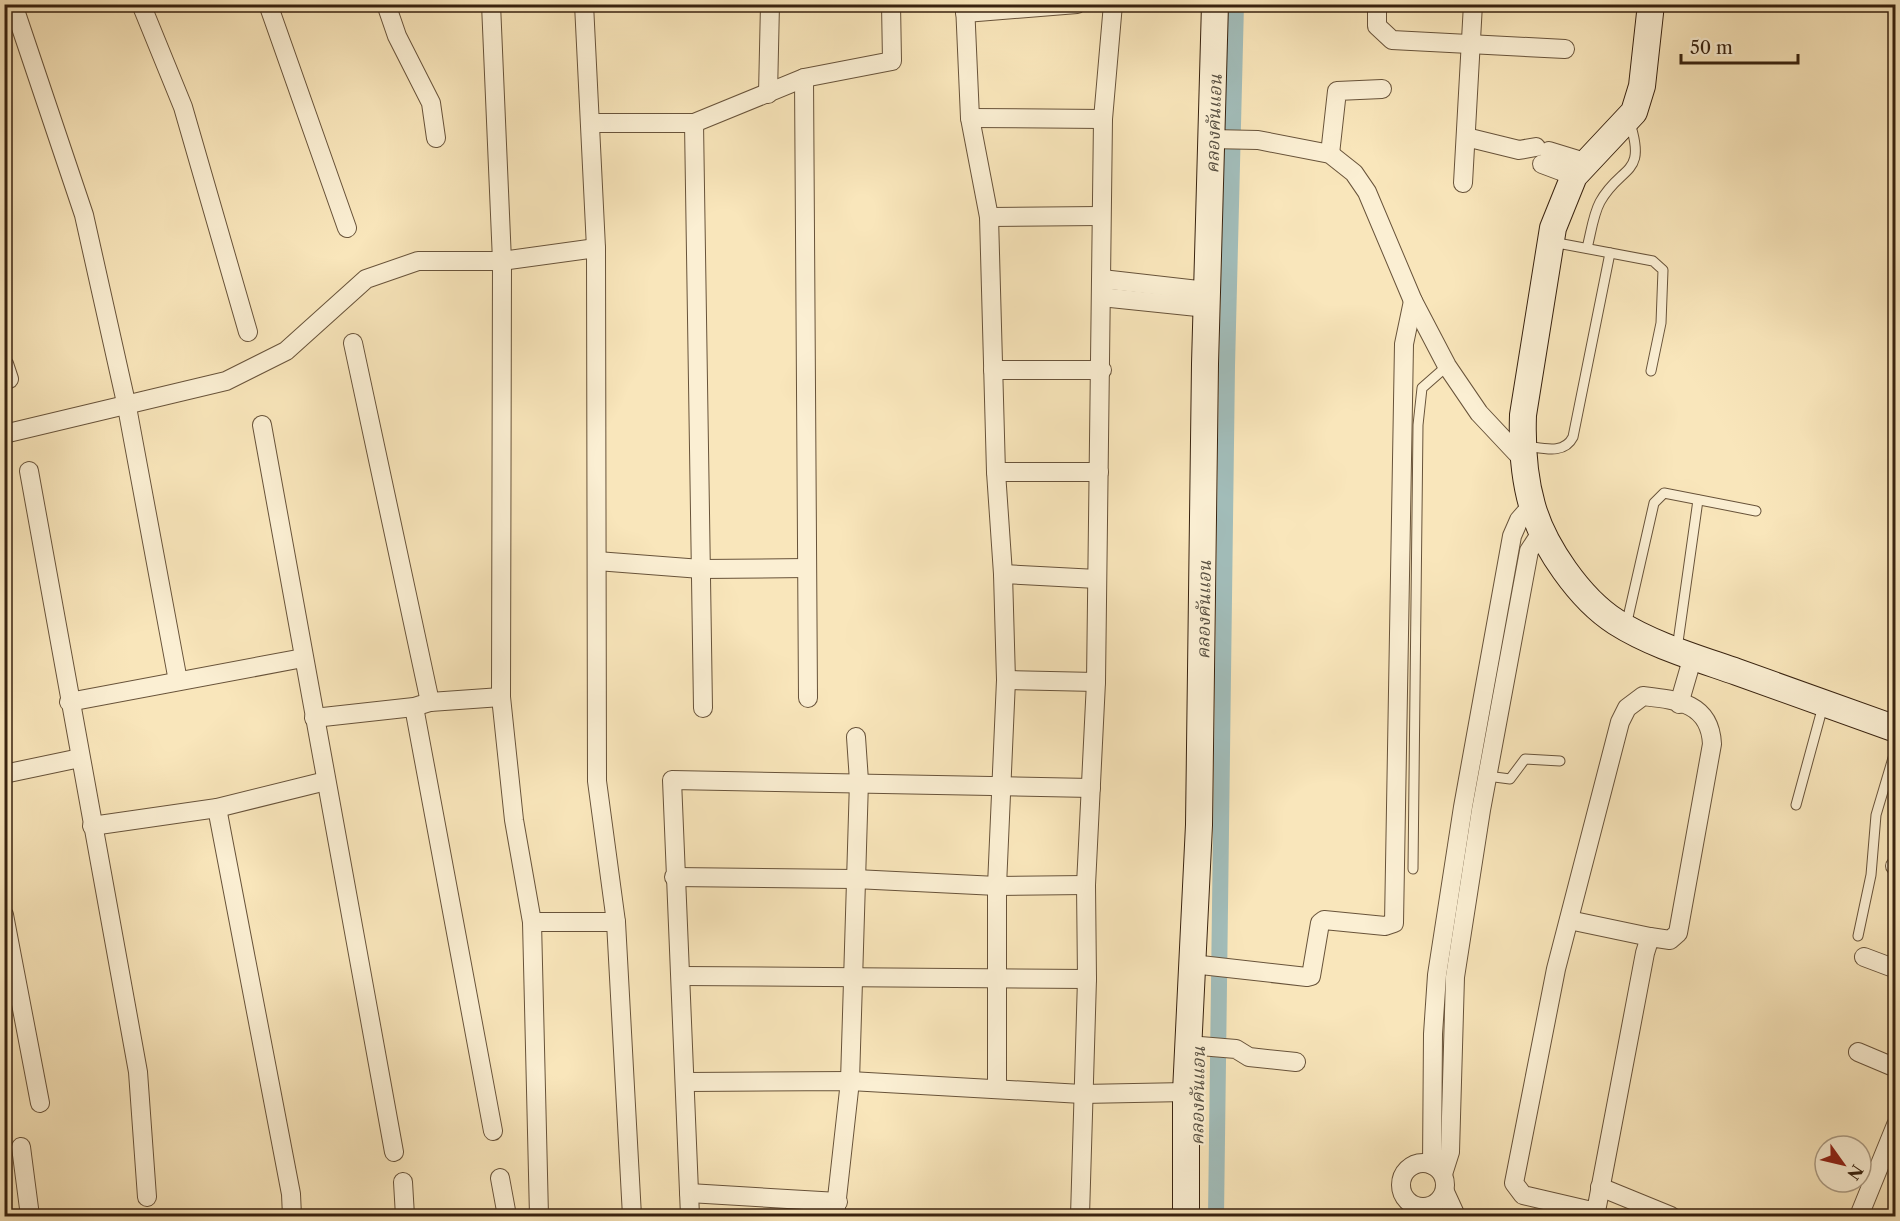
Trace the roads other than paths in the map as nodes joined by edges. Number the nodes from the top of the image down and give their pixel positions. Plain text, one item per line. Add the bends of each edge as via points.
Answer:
1 (13, 4) edge
2 (141, 4) edge
3 (268, 4) edge
4 (386, 4) edge
5 (491, 4) edge
6 (584, 4) edge
7 (770, 4) edge
8 (891, 4) edge
9 (1077, 4) edge
10 (1113, 4) edge
11 (1215, 4) edge
12 (1377, 4) edge
13 (1473, 4) edge
14 (1651, 4) edge
15 (965, 9) edge
16 (1471, 43) junction
17 (1564, 49) dead end
18 (804, 78) junction
19 (1382, 89) dead end
20 (768, 94) junction
21 (1629, 117) junction
22 (970, 118) junction
23 (1103, 119) junction
24 (590, 123) junction
25 (694, 123) junction
26 (1466, 137) junction
27 (436, 138) dead end
28 (1216, 139) junction
29 (1330, 154) junction
30 (1580, 169) junction
31 (1463, 183) dead end
32 (1101, 216) junction
33 (989, 217) junction
34 (347, 228) dead end
35 (1550, 242) junction
36 (596, 248) junction
37 (1587, 248) junction
38 (1610, 253) junction
39 (502, 261) junction
40 (1102, 279) junction
41 (1101, 297) junction
42 (1207, 299) junction
43 (1413, 301) junction
44 (248, 333) dead end
45 (353, 343) dead end
46 (1447, 366) junction
47 (993, 370) junction
48 (1102, 370) junction
49 (1651, 371) dead end
50 (127, 407) junction
51 (262, 425) dead end
52 (4, 434) edge
53 (1524, 454) junction
54 (29, 471) dead end
55 (996, 472) junction
56 (1099, 472) junction
57 (1698, 500) junction
58 (1532, 505) junction
59 (1756, 511) dead end
60 (1542, 531) junction
61 (597, 561) junction
62 (701, 568) junction
63 (807, 568) junction
64 (1003, 574) junction
65 (1096, 579) junction
66 (1626, 627) junction
67 (1685, 653) junction
68 (303, 658) junction
69 (1006, 680) junction
70 (178, 681) junction
71 (1096, 682) junction
72 (501, 697) junction
73 (808, 698) dead end
74 (69, 702) junction
75 (1823, 703) junction
76 (422, 704) junction
77 (1679, 704) junction
78 (703, 708) dead end
79 (314, 718) junction
80 (1896, 729) edge
81 (856, 737) dead end
82 (1896, 748) edge
83 (80, 758) junction
84 (1560, 761) dead end
85 (4, 774) edge
86 (1487, 776) junction
87 (326, 781) junction
88 (859, 781) junction
89 (1000, 785) junction
90 (1091, 788) junction
91 (1796, 806) dead end
92 (1463, 807) junction
93 (217, 808) junction
94 (1481, 810) junction
95 (92, 826) junction
96 (1413, 869) dead end
97 (674, 877) junction
98 (855, 879) junction
99 (1086, 885) junction
100 (997, 886) junction
101 (4, 915) edge
102 (1569, 920) junction
103 (615, 921) junction
104 (532, 922) junction
105 (1858, 936) dead end
106 (1650, 937) junction
107 (1864, 957) dead end
108 (1201, 965) junction
109 (1896, 969) edge
110 (1437, 975) junction
111 (682, 976) junction
112 (854, 977) junction
113 (1455, 977) junction
114 (997, 978) junction
115 (1087, 979) junction
116 (1194, 1045) junction
117 (1858, 1052) dead end
118 (1296, 1062) dead end
119 (1896, 1068) edge
120 (850, 1081) junction
121 (686, 1082) junction
122 (997, 1088) junction
123 (1186, 1092) junction
124 (1082, 1094) junction
125 (40, 1103) dead end
126 (1896, 1125) edge
127 (493, 1131) dead end
128 (21, 1147) dead end
129 (394, 1152) dead end
130 (1438, 1169) junction
131 (500, 1178) dead end
132 (403, 1182) dead end
133 (1600, 1187) junction
134 (1444, 1192) junction
135 (689, 1193) junction
136 (147, 1197) dead end
137 (836, 1210) edge
138 (1424, 1212) edge
139 (1595, 1214) edge
140 (30, 1216) edge
141 (292, 1216) edge
142 (405, 1216) edge
143 (507, 1216) edge
144 (539, 1216) edge
145 (632, 1216) edge
146 (690, 1216) edge
147 (1080, 1216) edge
148 (1186, 1216) edge
149 (1456, 1216) edge
150 (1671, 1216) edge
151 (1859, 1216) edge

1 - 50 street via 84,215
2 - 44 street via 183,107
3 - 34 street
4 - 27 street via 397,36 431,103
5 - 39 street
6 - 24 street
7 - 20 street
8 - 18 street via 892,61
9 - 15 street
10 - 23 street
11 - 28 street
12 - 16 street via 1377,26 1392,40
13 - 16 street
14 - 21 street via 1642,86
15 - 22 street
16 - 17 street
16 - 26 street
18 - 20 street
18 - 63 street
19 - 29 street via 1337,91
20 - 25 street
21 - 30 street
21 - 37 lane via 1635,159 1628,173 1599,203
22 - 23 street
22 - 33 street
23 - 32 street
24 - 25 street
24 - 36 street
25 - 62 street
26 - 30 street
26 - 31 street
28 - 29 street via 1258,140
28 - 42 street
29 - 43 street via 1354,173 1367,192
30 - 35 street
32 - 33 street
32 - 40 street
33 - 47 street
35 - 37 lane
35 - 53 street via 1523,415
36 - 39 street
36 - 61 street
37 - 38 lane
38 - 49 lane via 1653,261 1663,270 1661,323
38 - 53 lane via 1573,437 1562,449
39 - 50 street via 418,261 366,279 286,351 226,381
39 - 72 street
40 - 41 street
40 - 42 street
41 - 42 street
41 - 48 street
42 - 108 street via 1199,825
43 - 46 street
43 - 108 street via 1404,344 1394,923 1385,926 1324,920 1320,923 1311,976 1298,978
45 - 76 street
46 - 53 street via 1479,413
46 - 96 lane via 1422,388 1419,424
47 - 48 street
47 - 55 street
48 - 56 street
50 - 52 street
50 - 70 street
51 - 68 street
53 - 58 street
54 - 74 street
55 - 56 street
55 - 64 street
56 - 65 street
57 - 59 lane
57 - 66 lane via 1664,493 1654,503
57 - 67 lane
58 - 60 street
58 - 92 street via 1519,519 1512,536
60 - 66 street via 1573,582 1589,600
60 - 86 street via 1528,551
61 - 62 street
61 - 103 street via 597,781
62 - 63 street
62 - 78 street
63 - 73 street
64 - 65 street
64 - 69 street
65 - 71 street
66 - 67 street
67 - 75 street
67 - 77 street
68 - 70 street
68 - 79 street
69 - 71 street
69 - 89 street
70 - 74 street
71 - 90 street
72 - 76 street
72 - 104 street via 514,820
74 - 83 street
75 - 80 street
75 - 91 lane
76 - 79 street
76 - 127 street
77 - 102 street via 1642,696 1632,702 1622,717
77 - 106 street via 1704,715 1713,744 1678,933 1670,940
79 - 87 street
81 - 88 street
82 - 105 lane via 1876,816 1871,875
83 - 85 street
83 - 95 street
84 - 86 lane via 1525,759 1510,779
86 - 94 street
87 - 93 street
87 - 129 street
88 - 89 street
88 - 97 street via 672,780
88 - 98 street
89 - 90 street
89 - 100 street
90 - 99 street
92 - 94 street
92 - 110 street
93 - 95 street
93 - 141 street
94 - 113 street
95 - 136 street via 138,1072
97 - 98 street
97 - 111 street
98 - 100 street
98 - 112 street
99 - 100 street
99 - 115 street
100 - 114 street
101 - 125 street
102 - 106 street
102 - 139 street via 1514,1183 1523,1195
103 - 104 street
103 - 145 street
104 - 144 street
106 - 133 street
107 - 109 street
108 - 116 street
110 - 113 street
110 - 130 street via 1433,1034
111 - 112 street
111 - 121 street
112 - 114 street
112 - 120 street
113 - 130 street via 1450,1152
114 - 115 street
114 - 122 street
115 - 124 street
116 - 118 street
116 - 123 street
117 - 119 street
120 - 121 street
120 - 122 street
120 - 137 street
121 - 135 street
122 - 124 street
123 - 124 street
123 - 148 street
124 - 147 street
126 - 151 street
128 - 140 street
130 - 134 street via 1446,1183
130 - 138 street via 1420,1162 1405,1172 1401,1181 1405,1197
131 - 143 street
132 - 142 street
133 - 139 street
133 - 150 street
134 - 138 street
134 - 149 street
135 - 137 street
135 - 146 street

